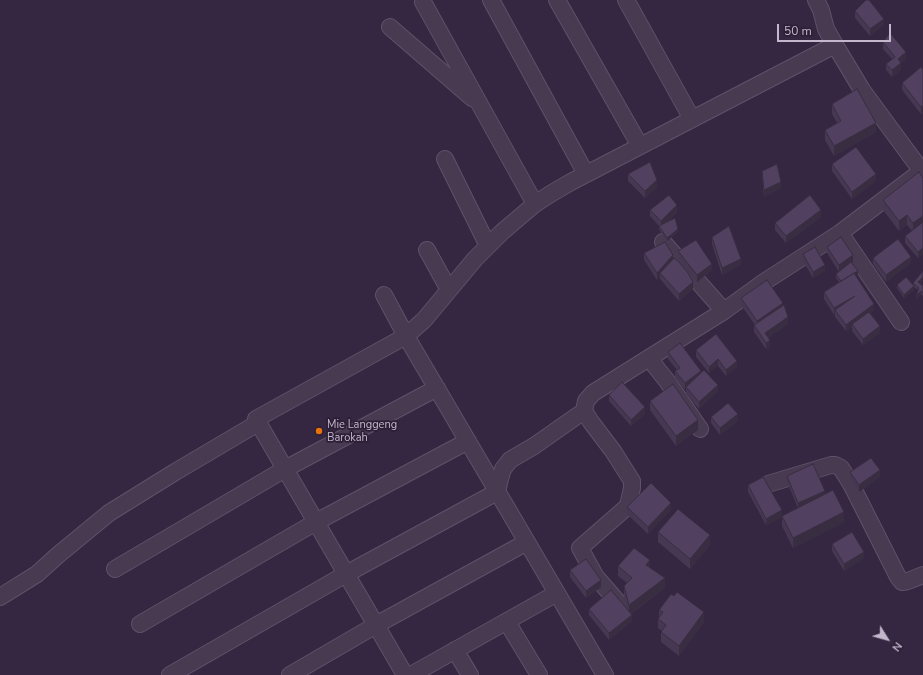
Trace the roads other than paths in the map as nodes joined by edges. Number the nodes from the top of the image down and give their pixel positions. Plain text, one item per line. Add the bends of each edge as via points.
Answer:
1 (491, 0) edge
2 (557, 0) edge
3 (626, 0) edge
4 (816, 0) edge
5 (423, 2) dead end
6 (390, 27) dead end
7 (835, 45) junction
8 (481, 106) junction
9 (692, 119) junction
10 (640, 146) junction
11 (445, 159) dead end
12 (922, 171) edge
13 (586, 174) junction
14 (535, 204) junction
15 (840, 233) junction
16 (663, 242) edge
17 (488, 246) junction
18 (427, 250) dead end
19 (449, 290) junction
20 (384, 295) dead end
21 (724, 311) junction
22 (901, 322) dead end
23 (406, 336) junction
24 (651, 357) junction
25 (437, 388) junction
26 (584, 411) junction
27 (258, 423) junction
28 (700, 429) dead end
29 (468, 441) junction
30 (285, 469) junction
31 (768, 484) edge
32 (497, 492) junction
33 (316, 522) junction
34 (527, 542) junction
35 (115, 569) dead end
36 (346, 574) junction
37 (923, 575) edge
38 (558, 594) junction
39 (0, 597) edge
40 (626, 612) edge
41 (507, 622) junction
42 (140, 624) dead end
43 (376, 625) junction
44 (456, 650) junction
45 (170, 675) edge
46 (290, 675) edge
47 (405, 675) edge
48 (411, 675) edge
49 (470, 675) edge
50 (539, 675) edge
51 (606, 675) edge

1 - 13 street
2 - 10 street
3 - 9 street
4 - 7 street via 826,29
5 - 8 street
6 - 8 street
7 - 9 street
7 - 12 street via 862,90
8 - 14 street
9 - 10 street
10 - 13 street
11 - 17 street
12 - 15 street
13 - 14 street
14 - 17 street
15 - 21 street
15 - 22 street
16 - 21 street
17 - 19 street
18 - 19 street
19 - 23 street via 424,320
20 - 23 street
21 - 24 street
23 - 25 street
23 - 27 street via 256,419
24 - 26 street via 593,393 586,401
24 - 28 street
25 - 29 street
25 - 30 street
26 - 32 street via 510,460 503,469
26 - 40 street via 632,481 628,506 580,548 596,576
27 - 30 street
27 - 39 street via 109,513 37,574
29 - 32 street
29 - 33 street
30 - 33 street
30 - 35 street
31 - 37 street via 831,465 841,468 902,582
32 - 34 street
32 - 36 street
33 - 36 street
33 - 42 street
34 - 38 street
34 - 43 street
36 - 43 street
36 - 45 street
38 - 41 street
38 - 51 street
41 - 44 street
41 - 50 street
43 - 46 street
43 - 47 street
44 - 48 street
44 - 49 street

